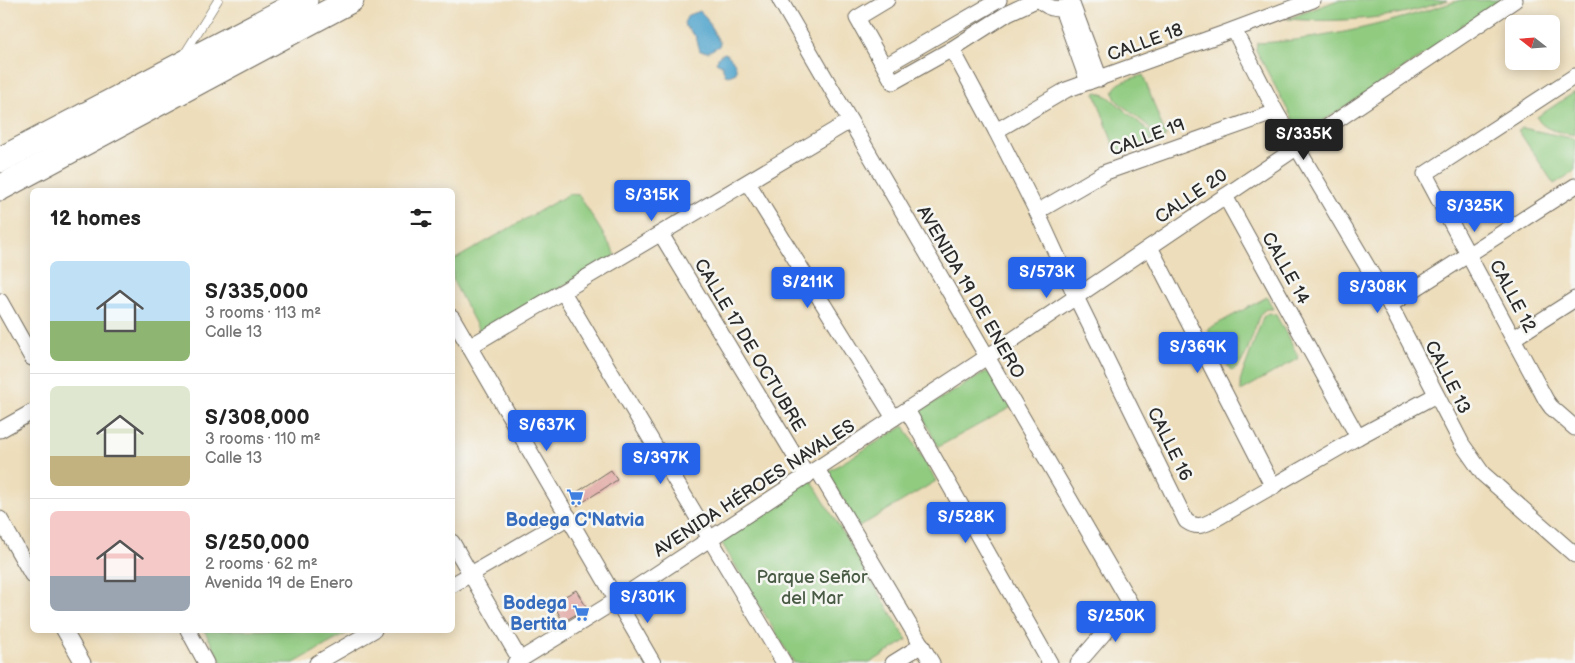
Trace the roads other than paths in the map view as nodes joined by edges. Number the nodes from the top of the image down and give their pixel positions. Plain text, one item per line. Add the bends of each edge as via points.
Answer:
1 (218, 0) edge
2 (304, 0) edge
3 (351, 0) edge
4 (780, 0) edge
5 (887, 0) edge
6 (999, 0) edge
7 (1038, 0) edge
8 (1313, 0) edge
9 (1515, 0) edge
10 (1070, 4) edge
11 (1234, 30) junction
12 (952, 49) junction
13 (885, 66) junction
14 (177, 67) junction
15 (1575, 76) edge
16 (1094, 81) junction
17 (1276, 112) junction
18 (850, 121) junction
19 (996, 131) junction
20 (1298, 147) junction
21 (0, 160) edge
22 (748, 183) junction
23 (1575, 186) edge
24 (0, 188) edge
25 (1225, 196) junction
26 (1037, 212) junction
27 (661, 234) junction
28 (1150, 247) junction
29 (1469, 254) junction
30 (563, 292) junction
31 (1076, 297) junction
32 (1575, 299) edge
33 (0, 301) edge
34 (1390, 305) junction
35 (455, 322) edge
36 (1514, 338) junction
37 (469, 347) junction
38 (993, 353) junction
39 (30, 354) edge
40 (1436, 395) junction
41 (907, 410) junction
42 (30, 413) edge
43 (894, 418) junction
44 (1575, 428) edge
45 (0, 430) edge
46 (1358, 437) junction
47 (812, 472) junction
48 (1273, 487) junction
49 (569, 517) junction
50 (0, 519) edge
51 (710, 539) junction
52 (455, 547) edge
53 (1575, 555) edge
54 (30, 572) edge
55 (471, 574) junction
56 (455, 582) edge
57 (617, 600) junction
58 (66, 633) edge
59 (190, 633) edge
60 (369, 633) edge
61 (922, 645) junction
62 (517, 661) edge
63 (83, 663) edge
64 (206, 663) edge
65 (317, 663) edge
66 (653, 663) edge
67 (784, 663) edge
68 (893, 663) edge
69 (932, 663) edge
70 (1050, 663) edge
71 (1078, 663) edge

1 - 14 lane
2 - 14 highway
3 - 24 highway
4 - 18 street, AVENIDA 19 DE ENERO
5 - 13 street via 857,18
6 - 13 street
7 - 10 street via 1049,7
7 - 12 street via 1008,13
8 - 11 street, CALLE 18
9 - 20 street, CALLE 20
10 - 16 street
11 - 16 street, CALLE 18
11 - 17 street, CALLE 13
12 - 13 street via 892,82
12 - 19 street, CALLE 16
14 - 21 highway
15 - 29 street, CALLE 12 via 1425,174
16 - 19 street, CALLE 18 via 1060,93
17 - 20 street, CALLE 13
17 - 26 street, CALLE 19 via 1106,172
18 - 22 street
18 - 38 street, AVENIDA 19 DE ENERO
19 - 26 street, CALLE 16
20 - 25 street, CALLE 20
20 - 34 street, CALLE 13
22 - 27 street
22 - 43 street
23 - 29 street
25 - 28 street, CALLE 20
25 - 46 street, CALLE 14
26 - 31 street, CALLE 16
27 - 30 street
27 - 47 street, CALLE 17 DE OCTUBRE
28 - 31 street, CALLE 20
28 - 48 street
29 - 34 street
29 - 36 street, CALLE 12
30 - 37 street
30 - 51 street
31 - 38 street, CALLE 20
31 - 48 street, CALLE 16 via 1186,521 1201,526
32 - 36 street
33 - 39 street
34 - 40 street, CALLE 13
35 - 37 street
36 - 44 street, CALLE 12 via 1546,400
37 - 49 street
38 - 41 street, AVENIDA HÉROES NAVALES
38 - 71 street, AVENIDA 19 DE ENERO via 1130,603
40 - 46 street, CALLE 16
40 - 53 street, CALLE 13 via 1462,444 1483,474
41 - 43 street, AVENIDA HÉROES NAVALES
41 - 70 street
42 - 45 street
43 - 47 street, AVENIDA HÉROES NAVALES
46 - 48 street, CALLE 16
47 - 51 street, AVENIDA HÉROES NAVALES
47 - 61 street, CALLE 17 DE OCTUBRE
49 - 55 street
49 - 57 street
50 - 54 street
51 - 57 street, AVENIDA HÉROES NAVALES
51 - 67 street
52 - 55 street
55 - 56 street
55 - 62 street
57 - 62 street, AVENIDA HÉROES NAVALES
57 - 66 street
58 - 63 street
59 - 64 street
60 - 65 street
61 - 68 street
61 - 69 street, CALLE 17 DE OCTUBRE

